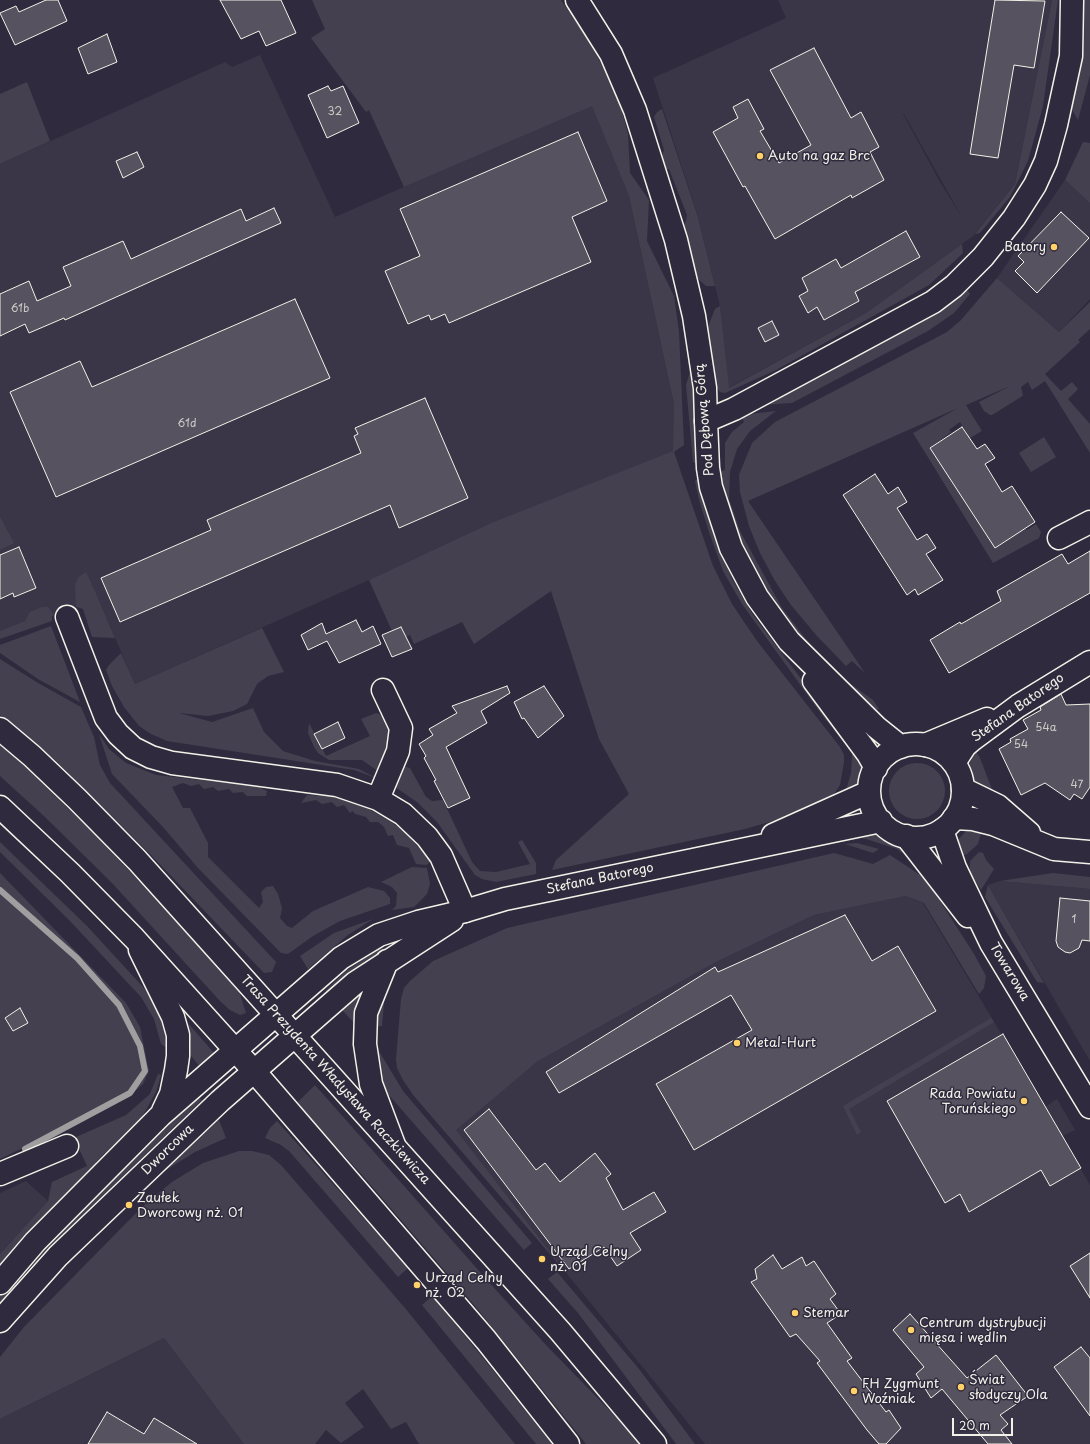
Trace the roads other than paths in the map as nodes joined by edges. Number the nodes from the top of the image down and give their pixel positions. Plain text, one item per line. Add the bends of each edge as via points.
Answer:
1 (577, 0) edge
2 (1072, 0) edge
3 (706, 421) junction
4 (1090, 522) edge
5 (1059, 538) dead end
6 (67, 617) dead end
7 (789, 641) junction
8 (1090, 662) edge
9 (383, 690) dead end
10 (1018, 706) junction
11 (0, 729) edge
12 (925, 745) junction
13 (901, 747) junction
14 (954, 763) junction
15 (876, 768) junction
16 (963, 789) junction
17 (870, 792) junction
18 (378, 798) junction
19 (0, 807) edge
20 (881, 822) junction
21 (948, 824) junction
22 (906, 836) junction
23 (1040, 843) junction
24 (737, 850) junction
25 (1090, 852) edge
26 (465, 911) junction
27 (134, 938) junction
28 (991, 943) junction
29 (387, 961) junction
30 (276, 1015) junction
31 (295, 1035) junction
32 (236, 1051) junction
33 (274, 1053) joint
34 (254, 1071) junction
35 (1090, 1107) edge
36 (161, 1115) junction
37 (67, 1146) dead end
38 (396, 1148) junction
39 (0, 1174) edge
40 (0, 1283) edge
41 (0, 1320) edge
42 (568, 1444) edge
43 (655, 1444) edge

1 - 3 street, Pod Dębową Górą via 611,54 635,110 676,240 694,316 705,388
2 - 3 street via 1071,56 1046,161 1035,185 1014,218 983,257 954,286 933,302 734,409
3 - 7 street, Pod Dębową Górą via 708,468 731,548 757,597
4 - 5 street
6 - 18 street via 106,718 118,734 139,751 172,763 343,786
7 - 13 street, Pod Dębową Górą via 876,727
7 - 15 street via 810,677
8 - 10 street, Stefana Batorego
9 - 18 street via 401,728 398,751
10 - 12 street
10 - 14 street, Stefana Batorego via 965,746
11 - 30 street, Trasa Prezydenta Władysława Raczkiewicza via 32,756 137,860
12 - 13 street via 909,744
12 - 14 street via 945,754
13 - 15 street via 885,756
14 - 16 street
15 - 17 street via 871,778
16 - 21 street via 961,804
16 - 23 street via 998,806
17 - 20 street via 872,807
17 - 24 street, Stefana Batorego
18 - 26 street via 412,821 434,846
19 - 27 street
20 - 22 street
20 - 24 street, Stefana Batorego
21 - 22 street via 926,837
21 - 23 street via 973,819 993,824
21 - 28 street, Towarowa via 955,868
22 - 28 street
23 - 25 street via 1054,849
24 - 26 street, Stefana Batorego via 505,899
26 - 29 street, Stefana Batorego
26 - 30 street, Stefana Batorego via 418,922 379,935 341,958
27 - 32 street
27 - 36 street via 162,991 178,1035 178,1056 171,1094
28 - 35 street, Towarowa
29 - 31 street, Stefana Batorego via 355,983
29 - 38 street via 366,1013 365,1044 371,1084
30 - 31 street, Trasa Prezydenta Władysława Raczkiewicza
30 - 32 street, Stefana Batorego
31 - 33 street, Stefana Batorego
31 - 38 street, Trasa Prezydenta Władysława Raczkiewicza
32 - 34 street
32 - 36 street
33 - 34 street, Dworcowa
34 - 41 street, Dworcowa via 58,1256
34 - 42 street via 486,1340
36 - 40 street via 35,1242
37 - 39 street
38 - 43 street, Trasa Prezydenta Władysława Raczkiewicza via 560,1331

